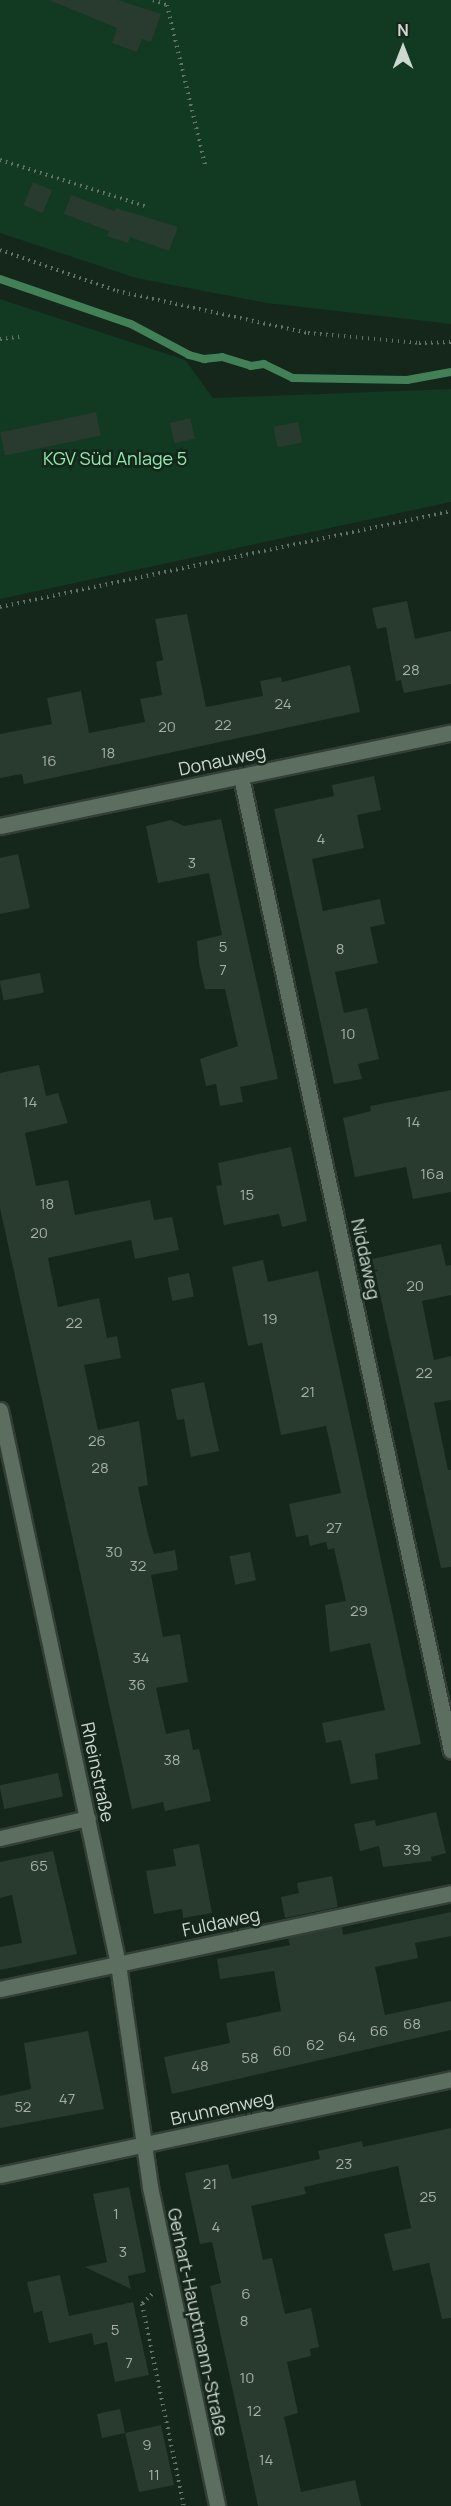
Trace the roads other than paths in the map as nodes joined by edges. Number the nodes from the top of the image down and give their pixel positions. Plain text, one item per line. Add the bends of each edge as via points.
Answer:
1 (451, 732) edge
2 (241, 777) junction
3 (0, 826) edge
4 (0, 1410) edge
5 (451, 1751) edge
6 (88, 1818) junction
7 (0, 1838) edge
8 (451, 1893) edge
9 (118, 1965) junction
10 (0, 1989) edge
11 (451, 2079) edge
12 (146, 2145) junction
13 (0, 2175) edge
14 (217, 2506) edge

1 - 2 street, Donauweg
2 - 3 street, Donauweg
2 - 5 street, Niddaweg
4 - 6 street, Rheinstraße
6 - 7 street
6 - 9 street, Rheinstraße
8 - 9 street, Fuldaweg
9 - 10 street, Fuldaweg
9 - 12 street, Rheinstraße via 126,2042
11 - 12 street, Brunnenweg
12 - 13 street, Brunnenweg
12 - 14 street, Gerhart-Hauptmann-Straße via 150,2187

